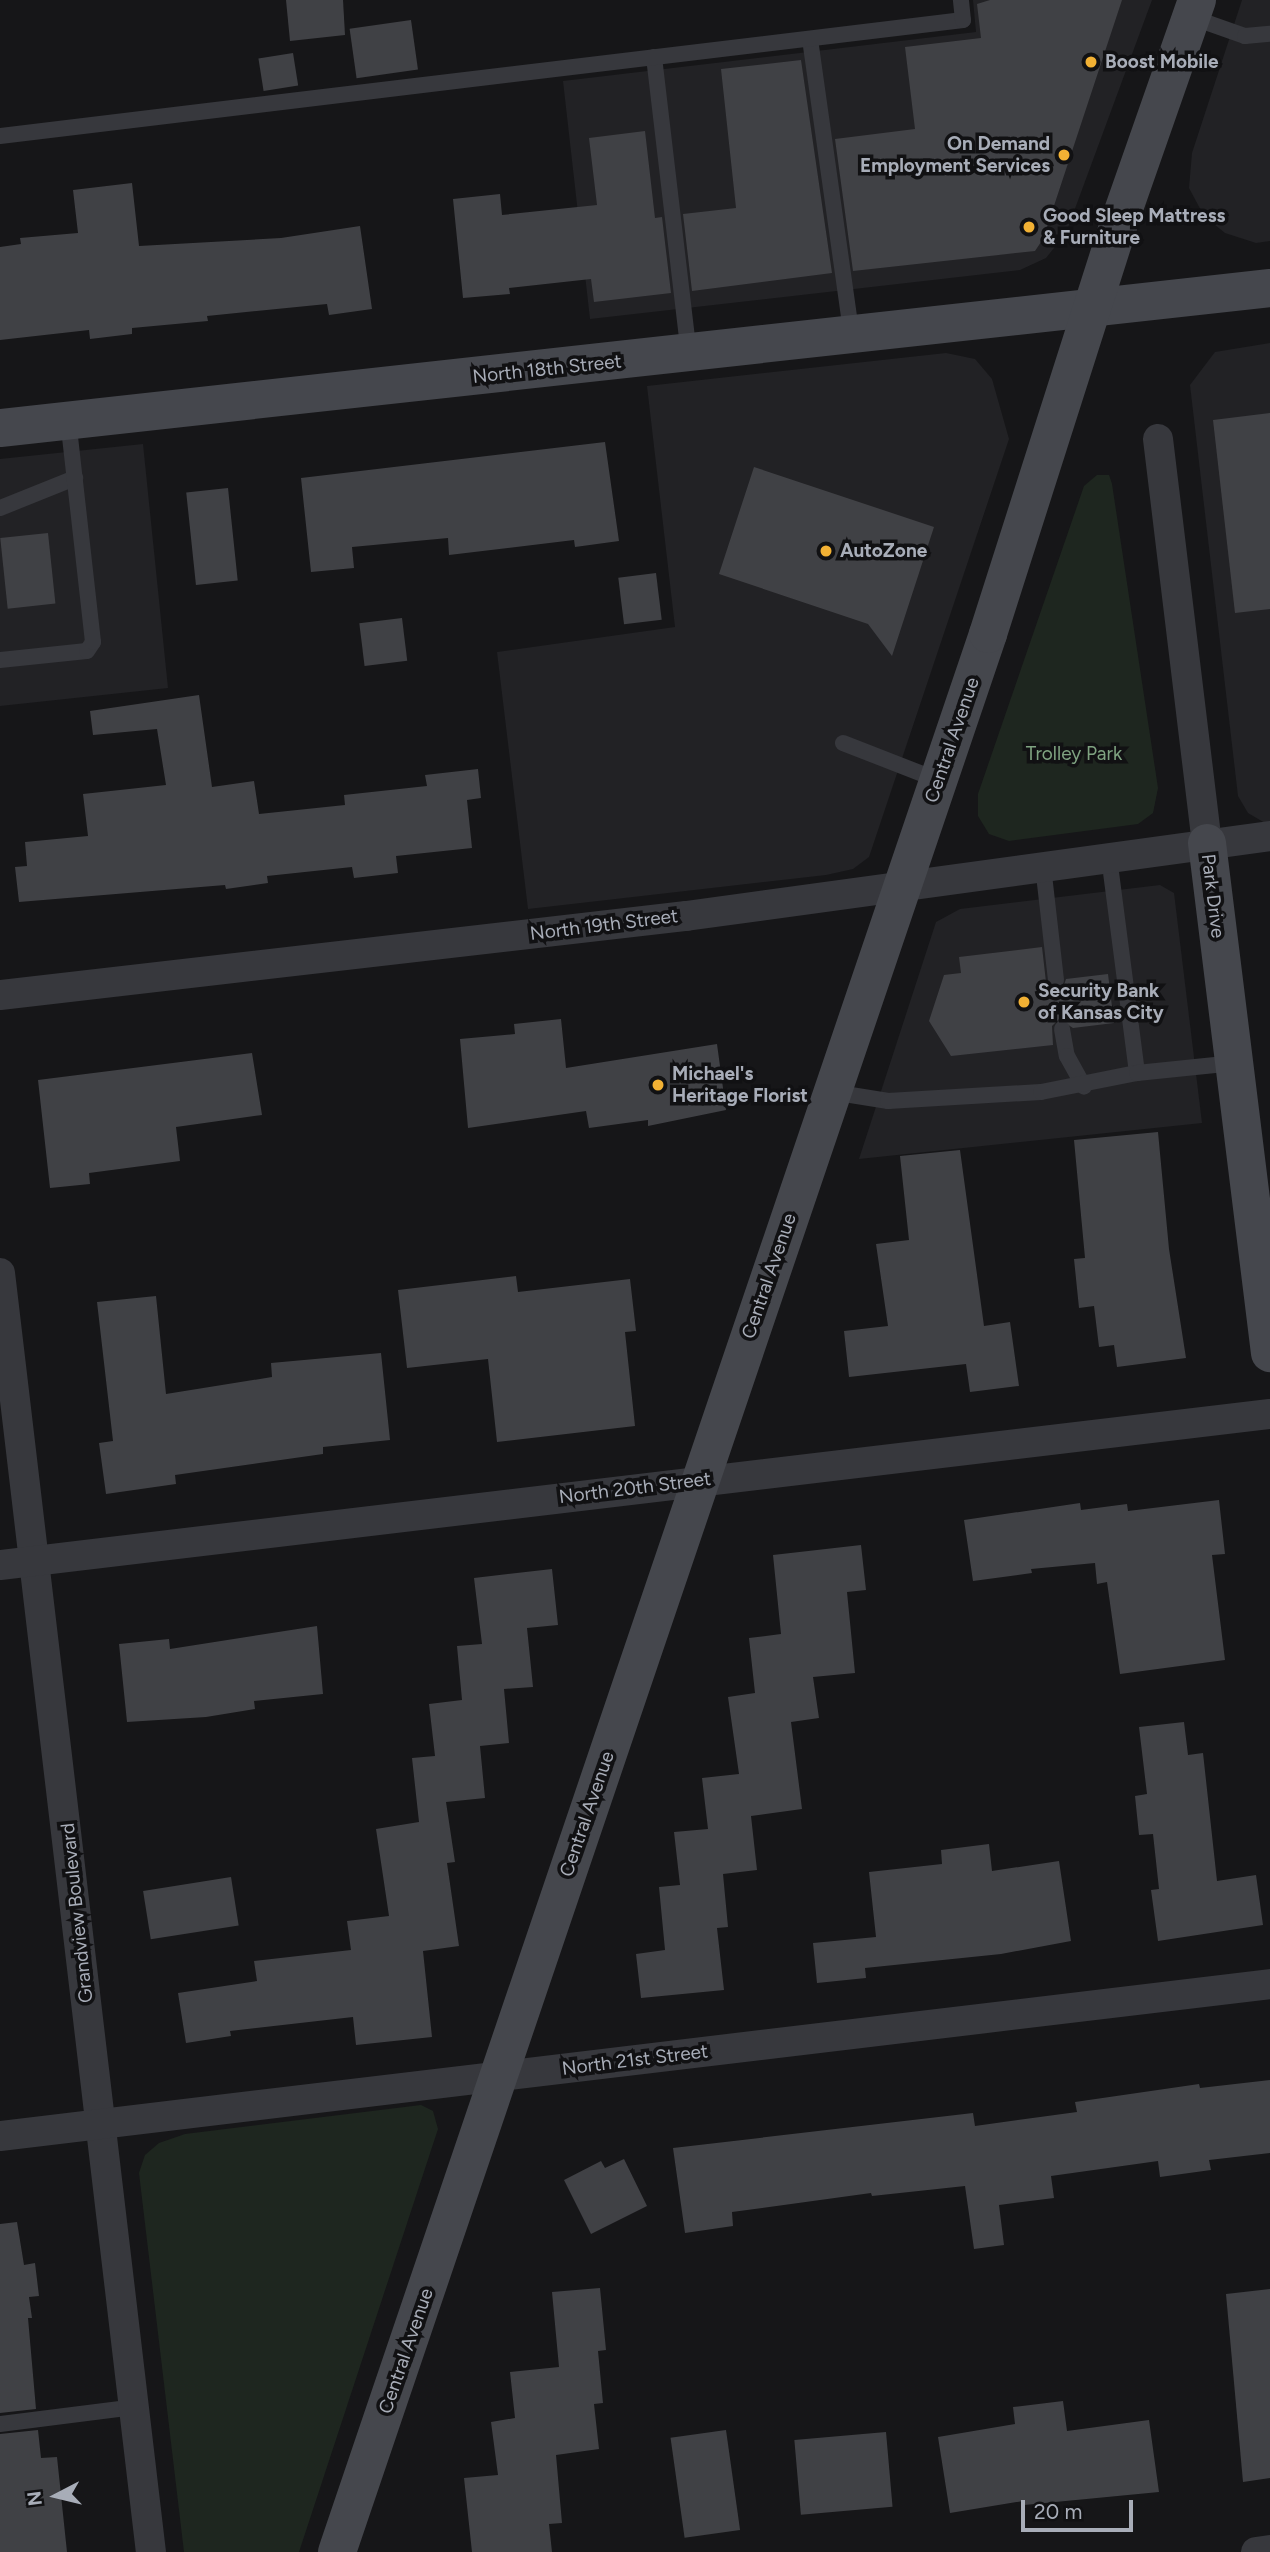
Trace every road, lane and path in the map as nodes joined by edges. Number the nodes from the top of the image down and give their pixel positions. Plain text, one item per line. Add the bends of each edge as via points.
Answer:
1 (961, 0) edge
2 (1194, 8) edge
3 (1270, 34) edge
4 (810, 39) junction
5 (654, 57) junction
6 (0, 136) edge
7 (1270, 288) edge
8 (1093, 310) junction
9 (852, 336) junction
10 (689, 353) junction
11 (68, 420) junction
12 (0, 428) edge
13 (1158, 439) dead end
14 (75, 478) junction
15 (0, 508) edge
16 (0, 660) edge
17 (843, 743) dead end
18 (938, 780) junction
19 (1270, 836) edge
20 (1207, 843) junction
21 (1109, 857) junction
22 (1043, 866) junction
23 (902, 886) junction
24 (1056, 980) dead end
25 (0, 995) edge
26 (1062, 1029) dead end
27 (1234, 1063) junction
28 (1137, 1073) junction
29 (1084, 1087) junction
30 (832, 1092) junction
31 (0, 1273) edge
32 (1270, 1353) edge
33 (1270, 1414) edge
34 (699, 1481) junction
35 (37, 1561) junction
36 (0, 1565) edge
37 (1270, 1984) edge
38 (499, 2076) junction
39 (100, 2124) junction
40 (0, 2136) edge
41 (134, 2407) junction
42 (0, 2424) edge
43 (1270, 2550) edge
44 (151, 2552) edge
45 (337, 2552) edge
46 (1256, 2552) edge

1 - 4 lane via 963,20
2 - 3 lane via 1245,36
2 - 8 main road, Central Avenue
4 - 5 lane
4 - 9 lane
5 - 6 lane
5 - 10 lane
7 - 8 main road, North 18th Street
8 - 9 main road, North 18th Street
8 - 18 main road, Central Avenue
9 - 10 main road, North 18th Street
10 - 11 main road, North 18th Street
11 - 12 main road, North 18th Street
11 - 14 lane
13 - 20 street, Park Drive
14 - 15 lane
14 - 16 lane via 93,642 87,651
17 - 18 lane
18 - 23 main road, Central Avenue
19 - 20 street, North 19th Street
20 - 21 street, North 19th Street
20 - 27 main road, Park Drive
21 - 22 street, North 19th Street
21 - 28 lane
22 - 23 street, North 19th Street
22 - 24 lane
23 - 25 street, North 19th Street
23 - 30 main road, Central Avenue
26 - 29 lane via 1067,1056
27 - 28 lane
27 - 32 main road, Park Drive
28 - 29 lane
29 - 30 lane via 888,1101
30 - 34 main road, Central Avenue
31 - 35 street, Grandview Boulevard
33 - 34 street, North 20th Street
34 - 35 street, North 20th Street
34 - 38 main road, Central Avenue
35 - 36 street, North 20th Street
35 - 39 street, Grandview Boulevard
37 - 38 street, North 21st Street
38 - 39 street, North 21st Street
38 - 45 main road, Central Avenue
39 - 40 street, North 21st Street
39 - 41 street, Grandview Boulevard
41 - 42 lane
41 - 44 street, Grandview Boulevard
43 - 46 street

